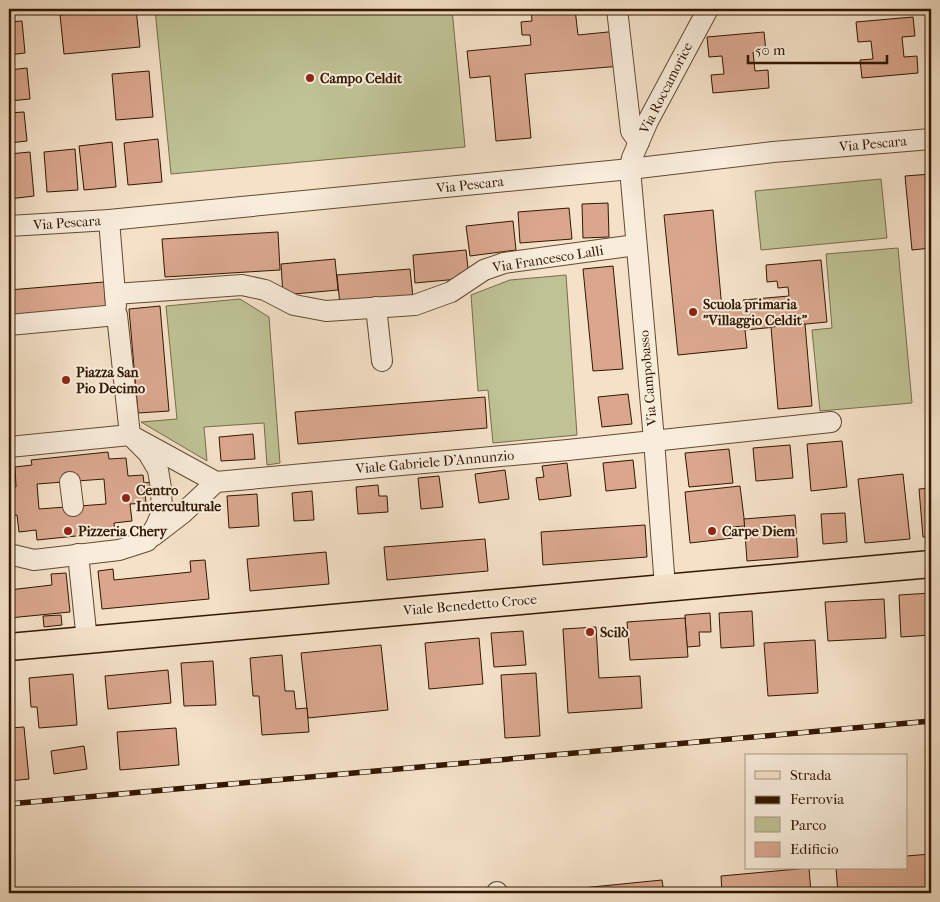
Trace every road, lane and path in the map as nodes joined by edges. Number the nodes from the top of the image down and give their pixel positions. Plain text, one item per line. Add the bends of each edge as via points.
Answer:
1 (617, 9) edge
2 (708, 9) edge
3 (931, 139) edge
4 (639, 142) junction
5 (630, 169) junction
6 (109, 220) junction
7 (9, 226) edge
8 (636, 245) junction
9 (115, 294) junction
10 (376, 307) junction
11 (117, 315) junction
12 (9, 325) edge
13 (382, 361) dead end
14 (831, 422) dead end
15 (130, 435) junction
16 (654, 440) junction
17 (9, 446) edge
18 (70, 482) dead end
19 (216, 482) junction
20 (73, 506) dead end
21 (147, 541) junction
22 (9, 554) edge
23 (78, 554) junction
24 (931, 564) edge
25 (665, 587) junction
26 (87, 641) junction
27 (9, 648) edge

1 - 4 street via 631,131
2 - 4 street, Via Roccamorice
3 - 5 street, Via Pescara via 773,152
4 - 5 street, Via Roccamorice
5 - 6 street, Via Pescara
5 - 8 street, Via Campobasso
6 - 7 street, Via Pescara
6 - 9 street
8 - 10 street, Via Francesco Lalli via 504,263 484,270 451,292 415,305
8 - 16 street, Via Campobasso
9 - 10 street, Via Francesco Lalli via 242,285 265,290 294,305 326,311
9 - 11 street
10 - 13 street
11 - 12 street
11 - 15 street
14 - 16 street, Viale Gabriele D'Annunzio
15 - 17 street
15 - 19 street
15 - 21 street via 148,453 158,470 161,488 162,512
16 - 19 street, Viale Gabriele D'Annunzio
16 - 25 street, Via Campobasso
18 - 20 street
19 - 21 street
21 - 23 street via 119,550
22 - 23 street via 34,560
23 - 26 street
24 - 25 main road, Viale Benedetto Croce
25 - 26 main road, Viale Benedetto Croce
26 - 27 main road, Viale Benedetto Croce

